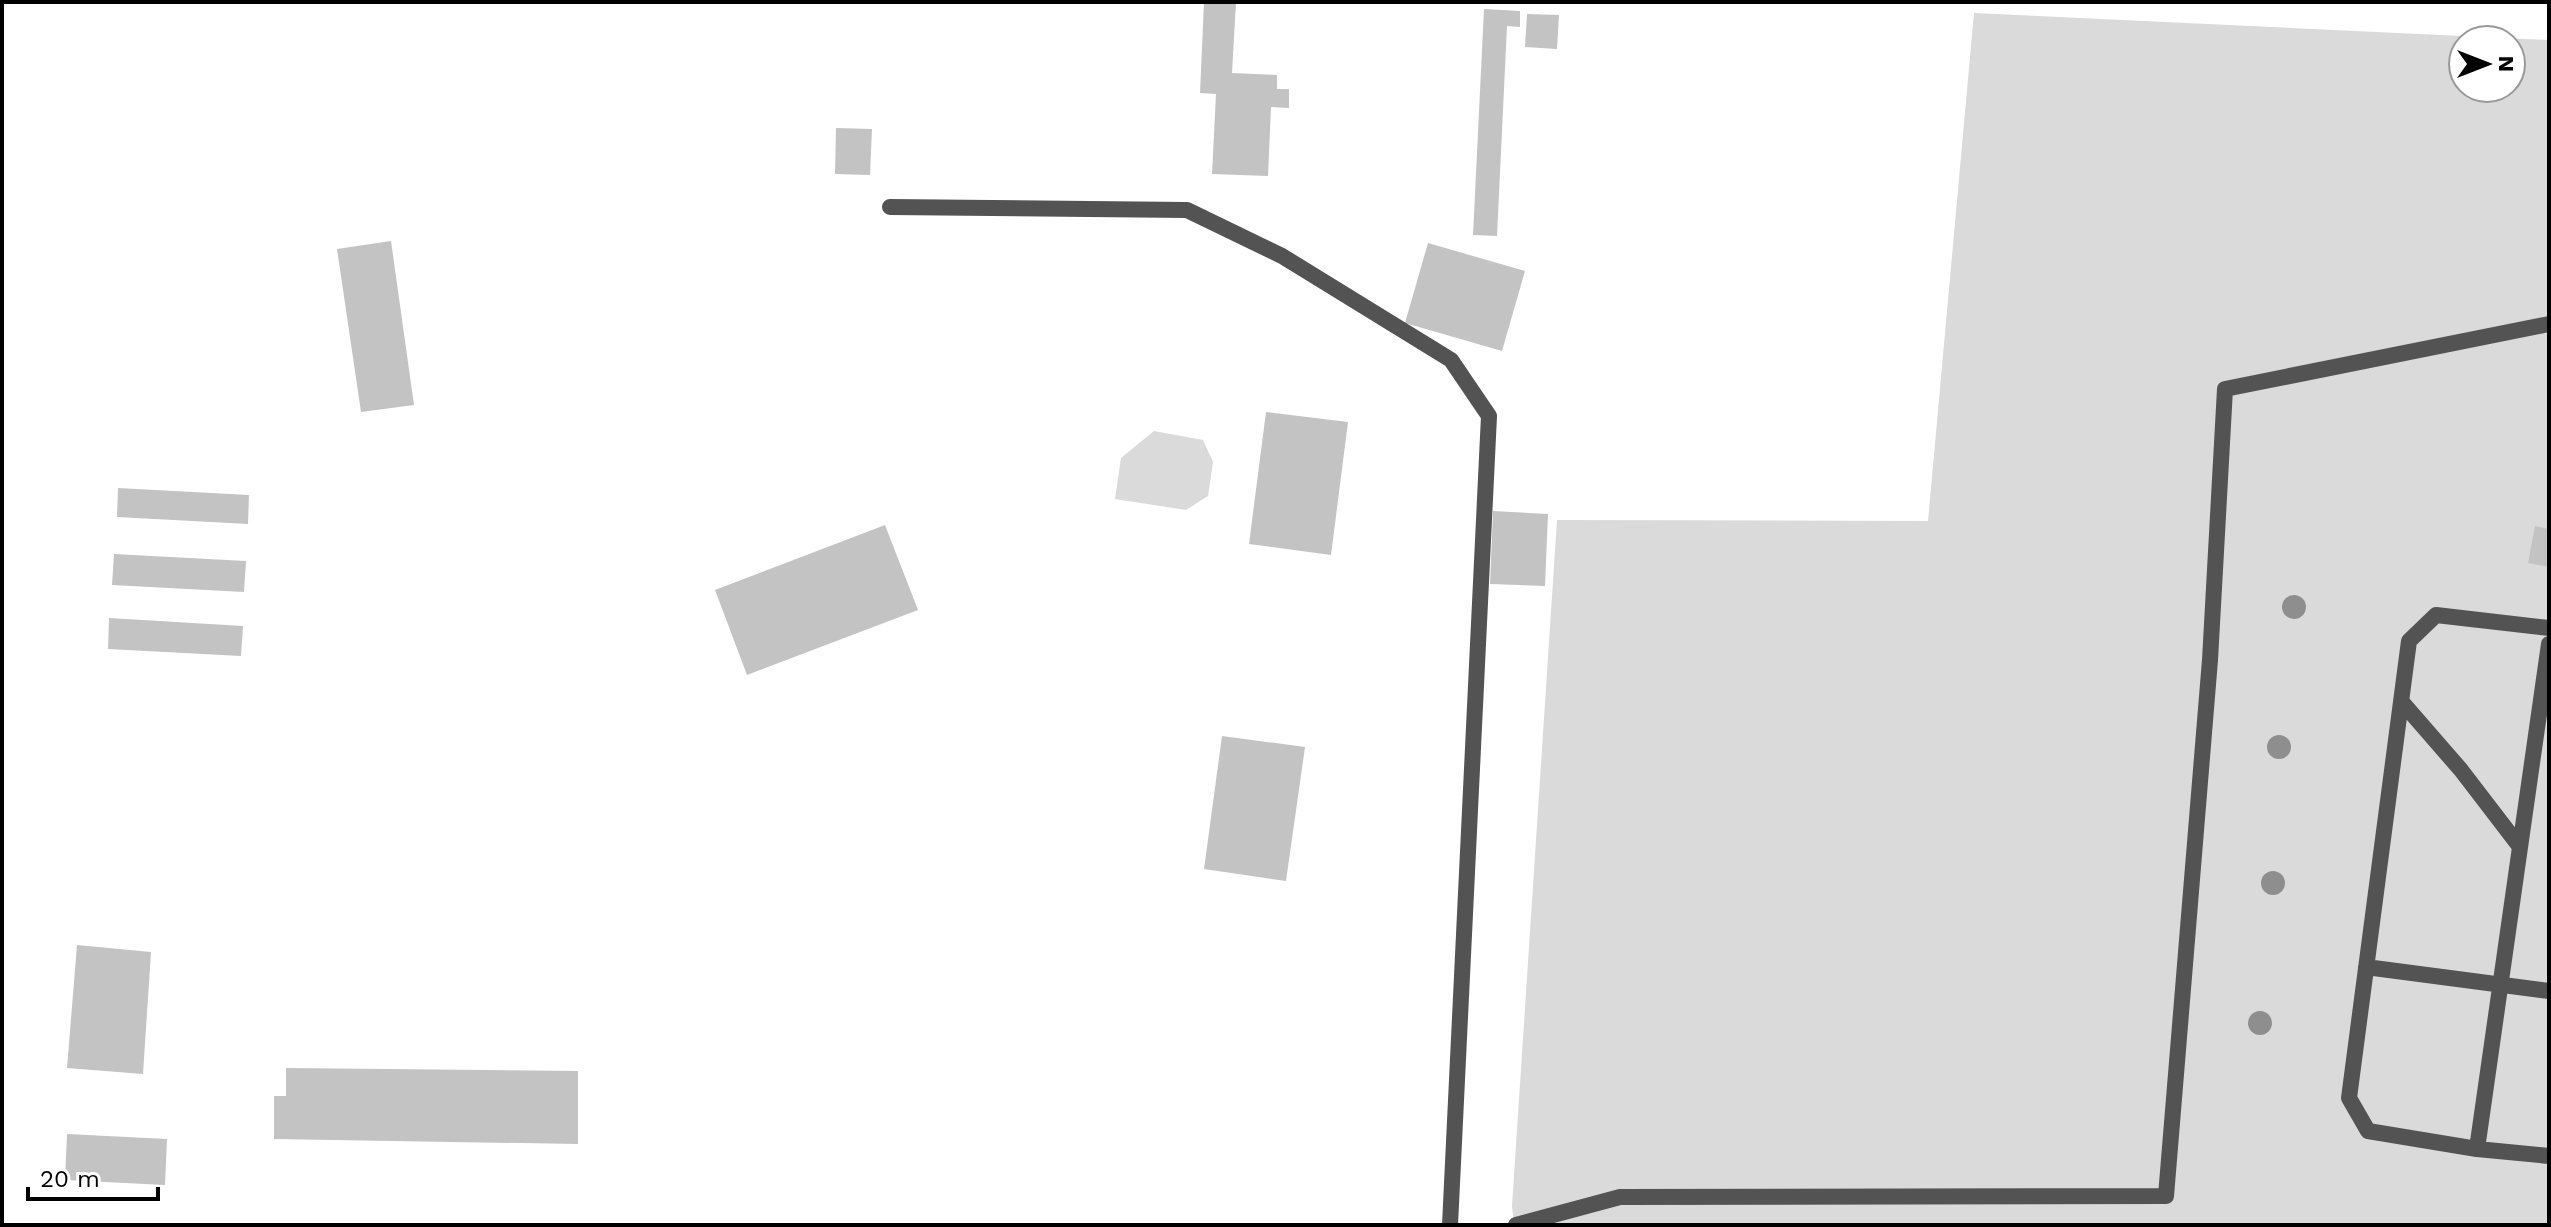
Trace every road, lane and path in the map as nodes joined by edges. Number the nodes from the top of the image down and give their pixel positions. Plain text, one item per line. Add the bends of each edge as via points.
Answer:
1 (890, 207) dead end
2 (2549, 324) edge
3 (2549, 628) edge
4 (2549, 644) edge
5 (2401, 701) junction
6 (2520, 847) junction
7 (2366, 967) junction
8 (2501, 983) junction
9 (2549, 991) edge
10 (2477, 1149) junction
11 (2549, 1156) edge
12 (1450, 1225) edge
13 (1516, 1225) edge

1 - 12 lane via 1187,210 1282,256 1451,360 1489,416
2 - 13 lane via 2225,389 2210,660 2166,1196 1620,1197
3 - 5 lane via 2436,615 2409,641
4 - 6 lane
5 - 6 lane
5 - 7 lane
6 - 8 lane
7 - 8 lane
7 - 10 lane via 2349,1098 2368,1131
8 - 9 lane
8 - 10 lane
10 - 11 lane

